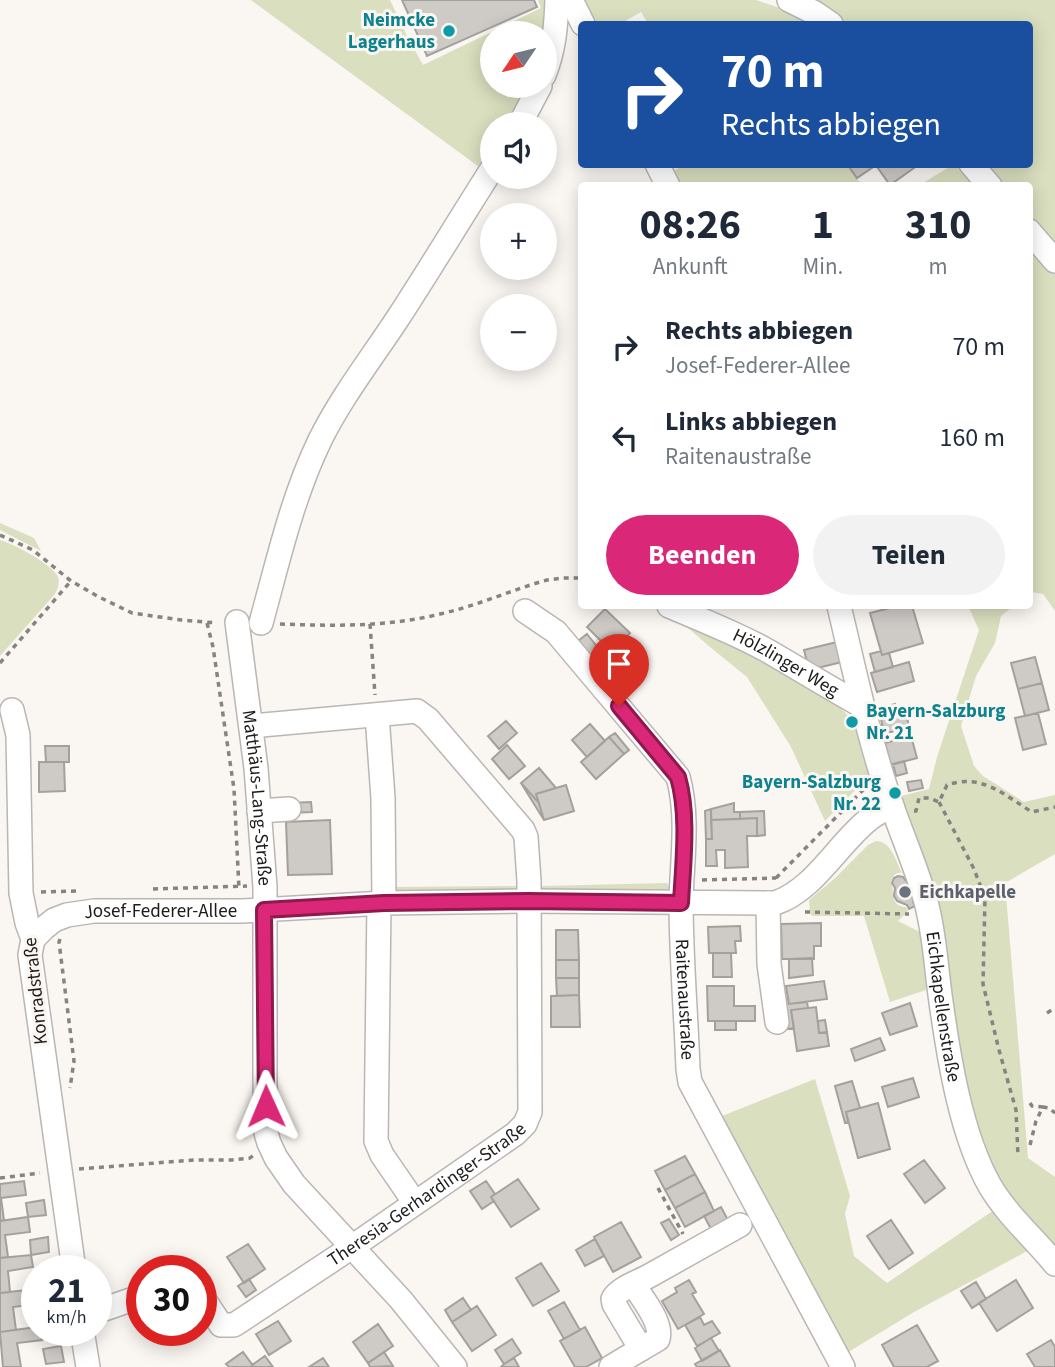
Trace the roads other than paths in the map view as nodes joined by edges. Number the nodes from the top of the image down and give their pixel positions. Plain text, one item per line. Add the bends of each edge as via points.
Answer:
1 (557, 0) edge
2 (570, 0) edge
3 (789, 0) edge
4 (556, 21) edge
5 (581, 21) edge
6 (827, 21) edge
7 (974, 168) edge
8 (987, 182) edge
9 (480, 188) edge
10 (1033, 236) edge
11 (1055, 261) edge
12 (676, 609) edge
13 (840, 609) edge
14 (525, 611) dead end
15 (237, 622) dead end
16 (261, 623) dead end
17 (862, 706) junction
18 (12, 710) dead end
19 (377, 715) junction
20 (251, 726) junction
21 (887, 791) junction
22 (289, 808) dead end
23 (259, 811) junction
24 (528, 901) junction
25 (777, 901) junction
26 (382, 903) junction
27 (681, 903) junction
28 (253, 911) junction
29 (33, 939) junction
30 (777, 1022) dead end
31 (415, 1203) junction
32 (740, 1224) dead end
33 (352, 1247) junction
34 (72, 1255) edge
35 (1055, 1264) edge
36 (217, 1319) edge
37 (85, 1346) edge
38 (88, 1367) edge
39 (455, 1367) edge
40 (611, 1367) edge
41 (843, 1367) edge

1 - 4 street
2 - 5 street
3 - 6 street
7 - 8 street
9 - 16 street via 337,407 290,516
10 - 11 street
12 - 17 street, Hölzlinger Weg via 766,650
13 - 17 street, Eichkapellenstraße
14 - 27 street, Raitenaustraße via 556,632 678,777 684,821
15 - 20 street, Matthäus-Lang-Straße
17 - 21 street, Eichkapellenstraße
18 - 29 street, Konradstraße via 18,735 21,893
19 - 20 street, Theresia-Gerhardinger-Straße
19 - 24 street, Theresia-Gerhardinger-Straße via 417,711 428,719 523,830
19 - 26 street via 383,798
20 - 23 street, Matthäus-Lang-Straße
21 - 25 street via 880,811 796,892
21 - 35 street, Eichkapellenstraße via 929,914 951,1059 974,1149 1000,1201
22 - 23 street
23 - 28 street, Matthäus-Lang-Straße via 265,887
24 - 26 street, Josef-Federer-Allee
24 - 27 street, Josef-Federer-Allee
24 - 31 street, Theresia-Gerhardinger-Straße via 530,1112 515,1134
25 - 27 street, Josef-Federer-Allee
25 - 30 street via 769,964
26 - 28 street, Josef-Federer-Allee
26 - 31 street via 376,1141
27 - 41 street, Raitenaustraße via 690,1082
28 - 29 street, Josef-Federer-Allee via 94,911 54,920
28 - 33 street, Matthäus-Lang-Straße via 266,1133 294,1184
29 - 34 street, Konradstraße via 30,955
31 - 33 street, Theresia-Gerhardinger-Straße
32 - 40 street via 634,1284 660,1333 658,1339
33 - 36 street, Theresia-Gerhardinger-Straße via 234,1325 221,1325
33 - 39 street, Matthäus-Lang-Straße
37 - 38 street

